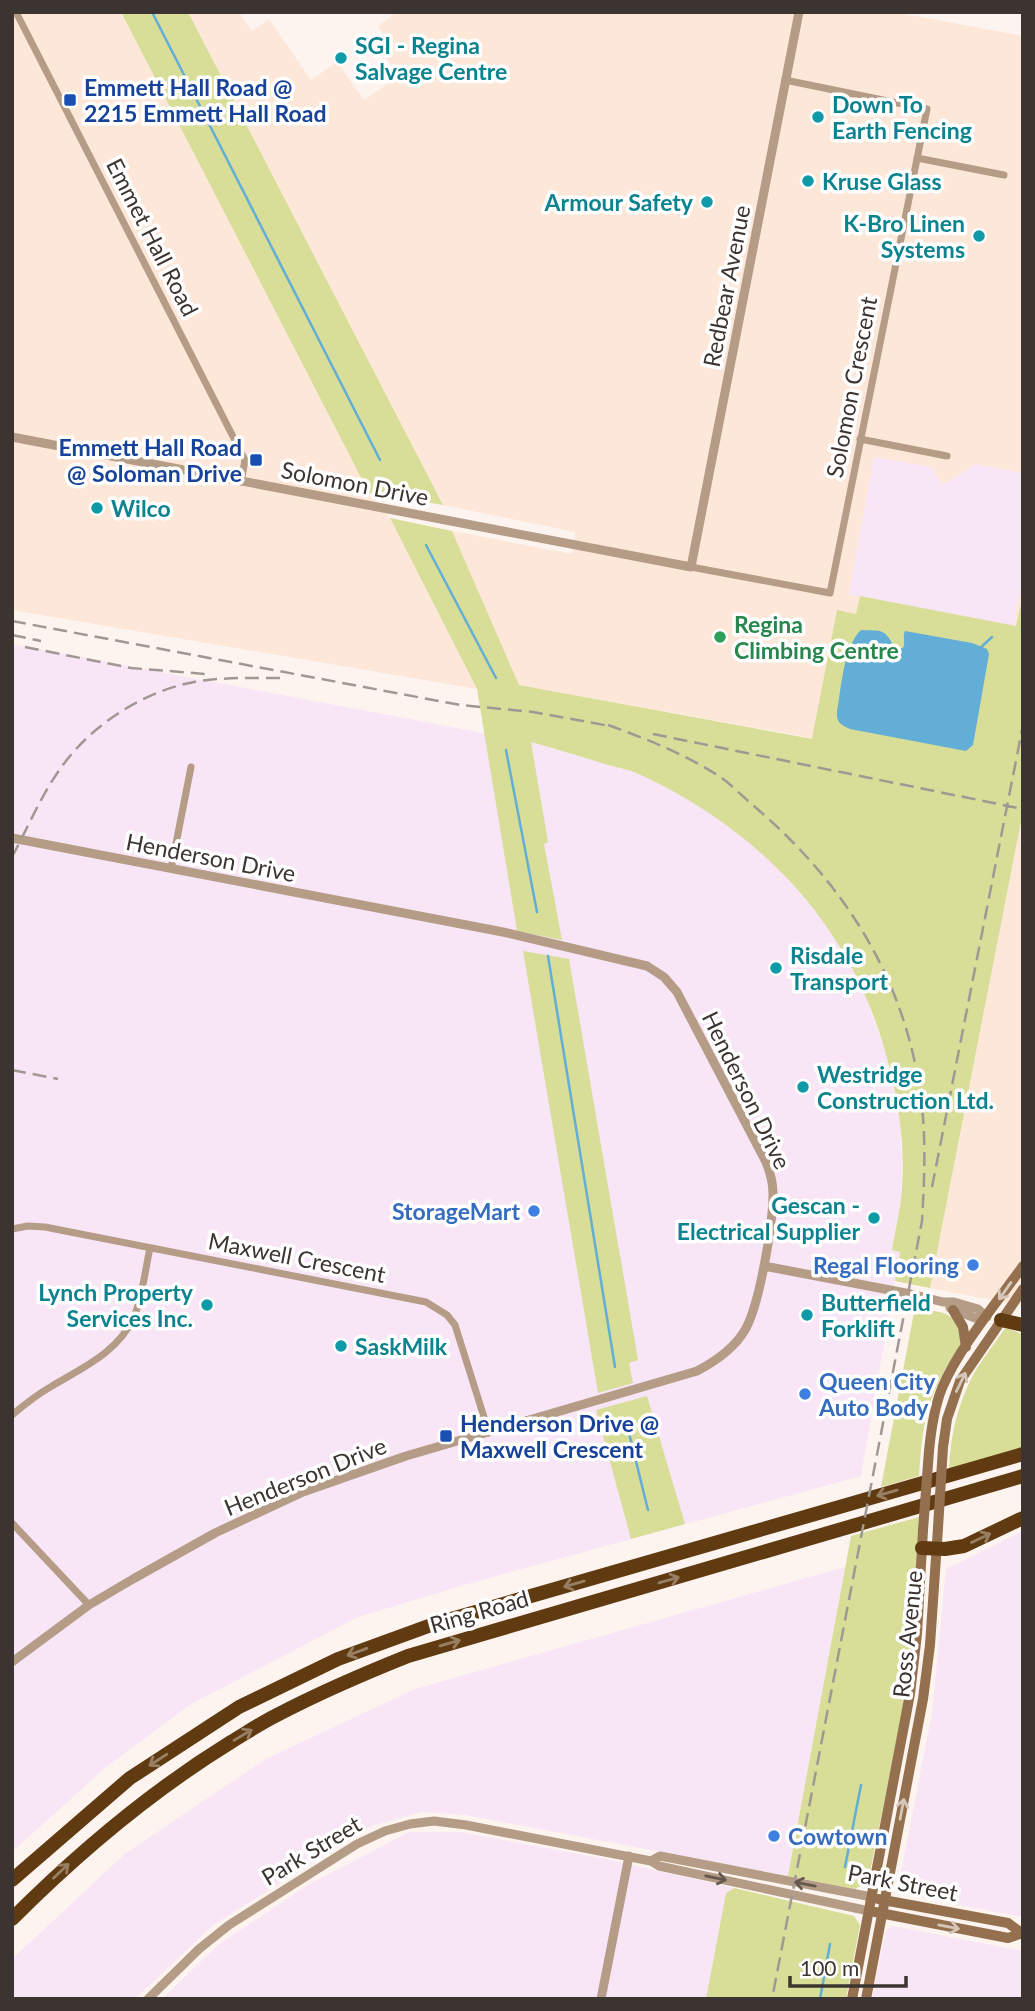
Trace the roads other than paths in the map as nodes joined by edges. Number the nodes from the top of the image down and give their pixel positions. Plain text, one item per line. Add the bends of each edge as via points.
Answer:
1 (16, 12) edge
2 (799, 12) edge
3 (785, 80) junction
4 (917, 158) junction
5 (1004, 175) dead end
6 (12, 437) edge
7 (860, 439) junction
8 (947, 456) dead end
9 (241, 482) junction
10 (691, 567) junction
11 (191, 767) dead end
12 (12, 838) edge
13 (171, 869) junction
14 (12, 1229) edge
15 (150, 1248) junction
16 (764, 1266) junction
17 (1023, 1266) edge
18 (1023, 1289) edge
19 (948, 1306) junction
20 (994, 1318) junction
21 (1023, 1325) edge
22 (966, 1347) junction
23 (12, 1415) edge
24 (489, 1433) junction
25 (1023, 1454) edge
26 (1023, 1476) edge
27 (1023, 1518) edge
28 (12, 1523) edge
29 (929, 1548) junction
30 (89, 1605) junction
31 (12, 1662) edge
32 (629, 1856) junction
33 (651, 1861) junction
34 (13, 1879) edge
35 (872, 1898) junction
36 (885, 1900) junction
37 (869, 1911) junction
38 (882, 1914) junction
39 (12, 1919) edge
40 (1022, 1934) edge
41 (148, 1999) edge
42 (601, 1999) edge
43 (852, 1999) edge
44 (866, 1999) edge

1 - 9 street, Emmet Hall Road via 246,460
2 - 3 street, Redbear Avenue
3 - 4 street, Solomon Crescent via 927,109
3 - 10 street, Redbear Avenue
4 - 5 street
4 - 7 street, Solomon Crescent
6 - 9 street, Solomon Drive
7 - 8 street
7 - 10 street, Solomon Crescent via 831,593
9 - 10 street, Solomon Drive
11 - 13 street
12 - 13 street, Henderson Drive
13 - 16 street, Henderson Drive via 503,932 647,965 677,992 766,1162 774,1190
14 - 15 street, Maxwell Crescent via 45,1227
15 - 23 street via 134,1317 119,1340
15 - 24 street, Maxwell Crescent via 438,1308 449,1316 460,1337
16 - 19 street via 911,1294
16 - 24 street, Henderson Drive via 746,1328 737,1342 709,1365
17 -> 20 main road, Ross Avenue
18 - 20 main road, Ross Avenue
19 - 20 street via 954,1302
19 - 22 main road via 963,1327
20 - 21 highway
20 - 22 main road, Ross Avenue
29 -> 20 main road, Ross Avenue, bridge via 938,1528 947,1419 960,1381
22 - 29 main road, Ross Avenue, bridge via 940,1395 932,1422 923,1530
24 - 30 street, Henderson Drive via 303,1492 215,1533
25 -> 34 highway, Ring Road via 434,1624 338,1659 239,1707 130,1778
39 -> 26 highway, Ring Road via 62,1869 153,1794 275,1716 346,1681 408,1656
29 -> 27 highway via 964,1546
28 - 30 street
29 - 35 main road, Ross Avenue via 910,1693
36 -> 29 main road, Ross Avenue via 930,1645
30 - 31 street, Henderson Drive
32 - 33 street, Park Street
32 - 41 street, Park Street via 434,1821 385,1831 229,1925
32 - 42 street
35 -> 33 street, Park Street via 660,1856
33 -> 37 street, Park Street
35 - 36 main road, Park Street
35 - 37 main road, Ross Avenue
36 - 38 main road, Ross Avenue
36 - 40 main road, Park Street via 1008,1923
37 - 38 main road, Park Street
37 - 43 main road, Ross Avenue
38 -> 40 main road, Park Street via 1008,1938
38 - 44 main road, Ross Avenue

